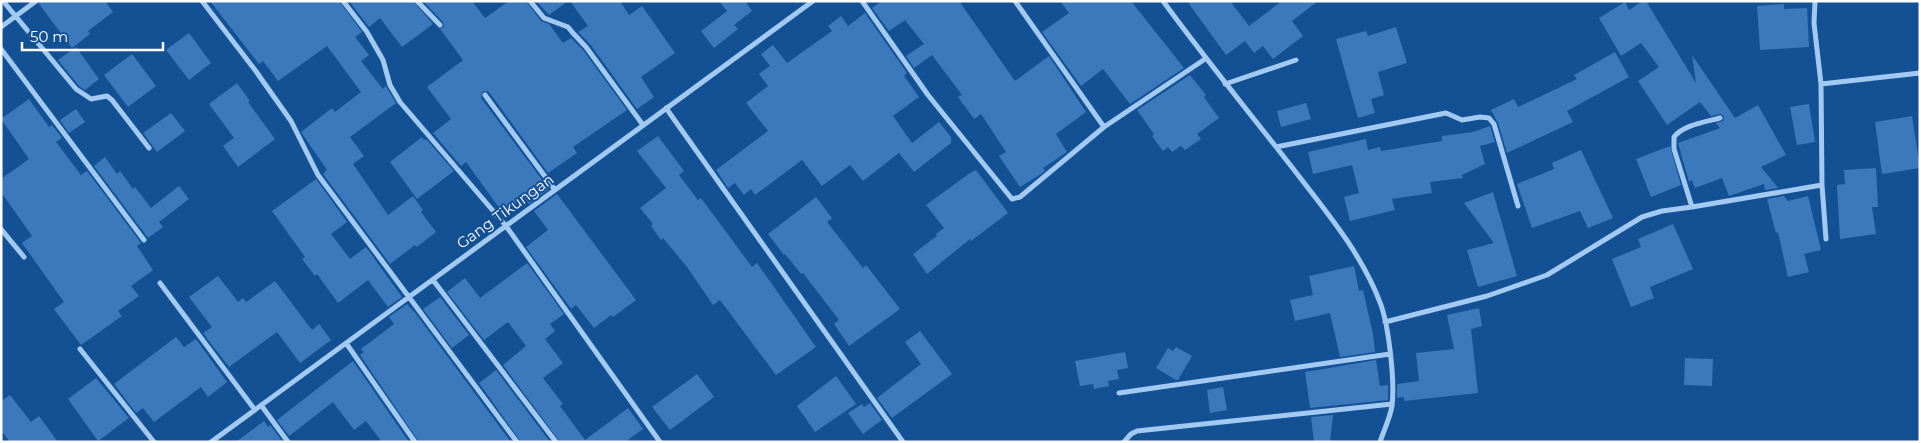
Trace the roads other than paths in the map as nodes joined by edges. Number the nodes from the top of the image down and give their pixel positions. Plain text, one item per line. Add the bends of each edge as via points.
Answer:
1 (3, 1) edge
2 (36, 1) edge
3 (202, 1) edge
4 (343, 1) edge
5 (417, 1) edge
6 (530, 1) edge
7 (812, 1) edge
8 (862, 1) edge
9 (1014, 1) edge
10 (1163, 1) edge
11 (1814, 1) edge
12 (14, 17) junction
13 (440, 25) dead end
14 (1, 27) edge
15 (1, 49) edge
16 (1205, 59) junction
17 (1296, 60) dead end
18 (1920, 73) edge
19 (1225, 84) junction
20 (1821, 84) junction
21 (485, 95) dead end
22 (666, 108) junction
23 (1720, 118) dead end
24 (643, 126) junction
25 (1104, 127) junction
26 (1276, 147) junction
27 (149, 148) dead end
28 (1822, 185) junction
29 (555, 190) junction
30 (1518, 206) dead end
31 (1692, 207) junction
32 (506, 226) junction
33 (1, 229) edge
34 (1826, 239) dead end
35 (144, 240) dead end
36 (24, 257) dead end
37 (432, 280) junction
38 (160, 283) dead end
39 (409, 297) junction
40 (1385, 322) junction
41 (346, 343) junction
42 (80, 349) dead end
43 (1390, 354) junction
44 (1119, 393) dead end
45 (1392, 404) junction
46 (261, 405) junction
47 (255, 410) junction
48 (154, 442) edge
49 (211, 442) edge
50 (288, 442) edge
51 (415, 442) edge
52 (517, 442) edge
53 (556, 442) edge
54 (660, 442) edge
55 (903, 442) edge
56 (1124, 442) edge
57 (1380, 442) edge

1 - 12 street
2 - 12 street
3 - 39 street via 291,121 318,175
4 - 32 street via 383,60 390,85 400,102
5 - 13 street
6 - 24 street via 544,18 568,27
7 - 22 street, Gang Tikungan
8 - 25 street via 928,95 1009,198 1020,197
9 - 25 street
10 - 16 street
11 - 20 street
12 - 14 street
12 - 27 street via 76,89 91,99 107,96 112,100
15 - 35 street
16 - 19 street
16 - 25 street
17 - 19 street
18 - 20 street
19 - 26 street
20 - 28 street
21 - 29 street
22 - 24 street, Gang Tikungan
22 - 55 street
23 - 31 street via 1678,132 1674,137 1674,149
24 - 29 street, Gang Tikungan
26 - 30 street via 1446,113 1462,120 1489,118 1494,124
26 - 40 street via 1353,249 1382,307
28 - 31 street
28 - 34 street
29 - 32 street, Gang Tikungan
31 - 40 street via 1662,211 1642,218 1547,275 1487,296
32 - 37 street, Gang Tikungan
32 - 54 street
33 - 36 street
37 - 39 street, Gang Tikungan
37 - 53 street
38 - 47 street
39 - 41 street, Gang Tikungan
39 - 52 street
40 - 43 street
41 - 46 street, Gang Tikungan
41 - 51 street
42 - 48 street
43 - 44 street
43 - 45 street
45 - 56 street via 1137,432
45 - 57 street
46 - 47 street, Gang Tikungan
46 - 50 street
47 - 49 street, Gang Tikungan

